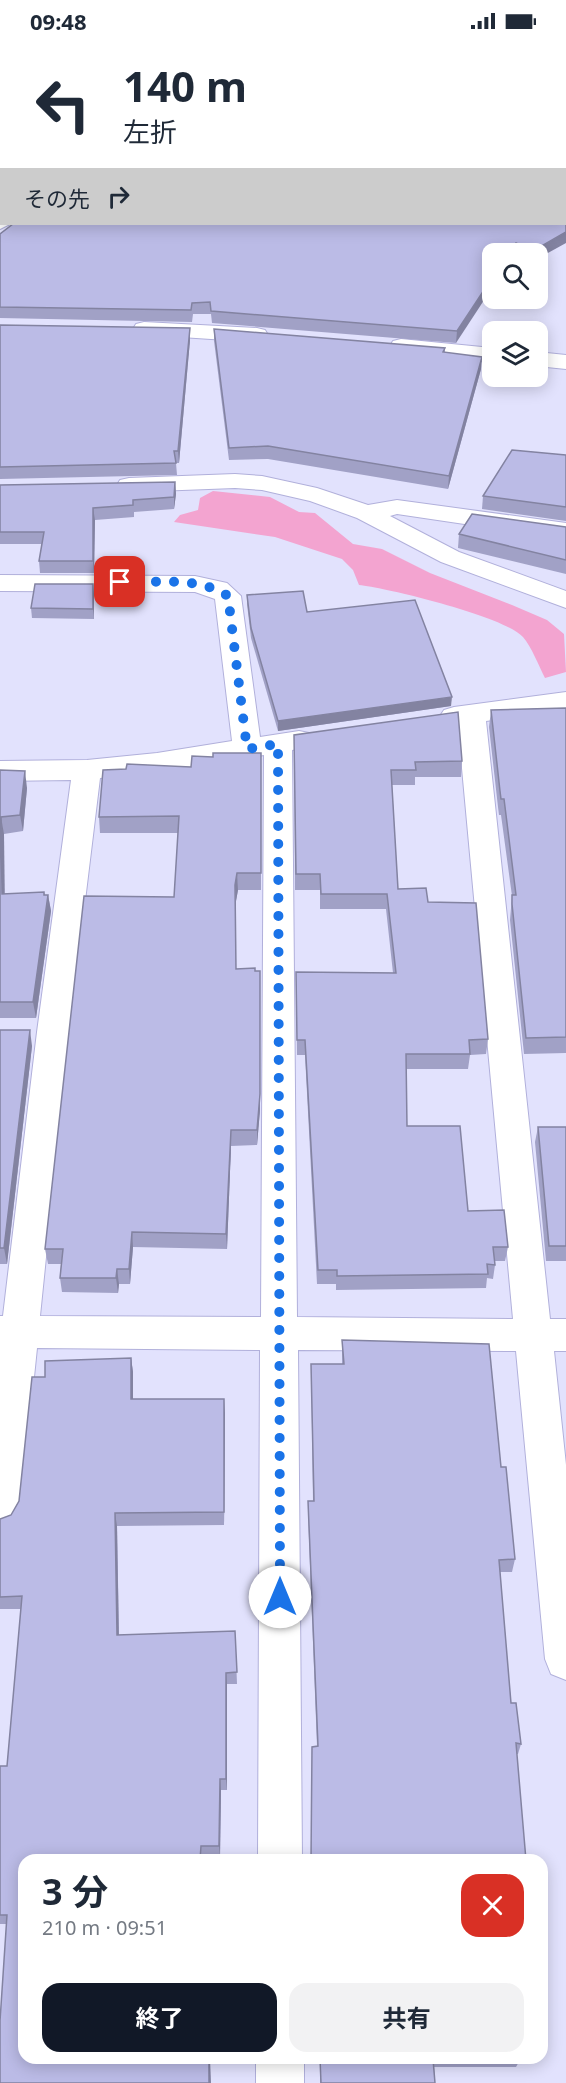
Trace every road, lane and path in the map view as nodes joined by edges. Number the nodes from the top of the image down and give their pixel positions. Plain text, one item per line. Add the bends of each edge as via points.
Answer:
1 (120, 328) edge
2 (281, 336) edge
3 (376, 344) edge
4 (482, 354) edge
5 (548, 360) edge
6 (566, 362) edge
7 (106, 485) edge
8 (366, 513) junction
9 (566, 531) edge
10 (0, 583) edge
11 (566, 600) edge
12 (566, 701) edge
13 (471, 714) junction
14 (426, 720) edge
15 (325, 735) edge
16 (263, 746) junction
17 (87, 770) junction
18 (0, 771) edge
19 (9, 1332) edge
20 (280, 1335) junction
21 (550, 1335) edge
22 (0, 1513) edge
23 (566, 1659) edge
24 (280, 1854) edge
25 (280, 2064) edge
26 (280, 2083) edge

1 - 2 street
3 - 4 street
5 - 6 street
7 - 8 street via 262,483 316,495
8 - 9 street via 397,507
8 - 11 street via 450,557
10 - 16 street via 195,584 218,589 228,596
12 - 13 street
13 - 14 street
13 - 21 street
15 - 16 street
16 - 17 street
16 - 20 street
17 - 18 street
17 - 19 street via 37,1032
19 - 20 street
19 - 22 street
20 - 21 street
20 - 24 street
21 - 23 street
25 - 26 street

